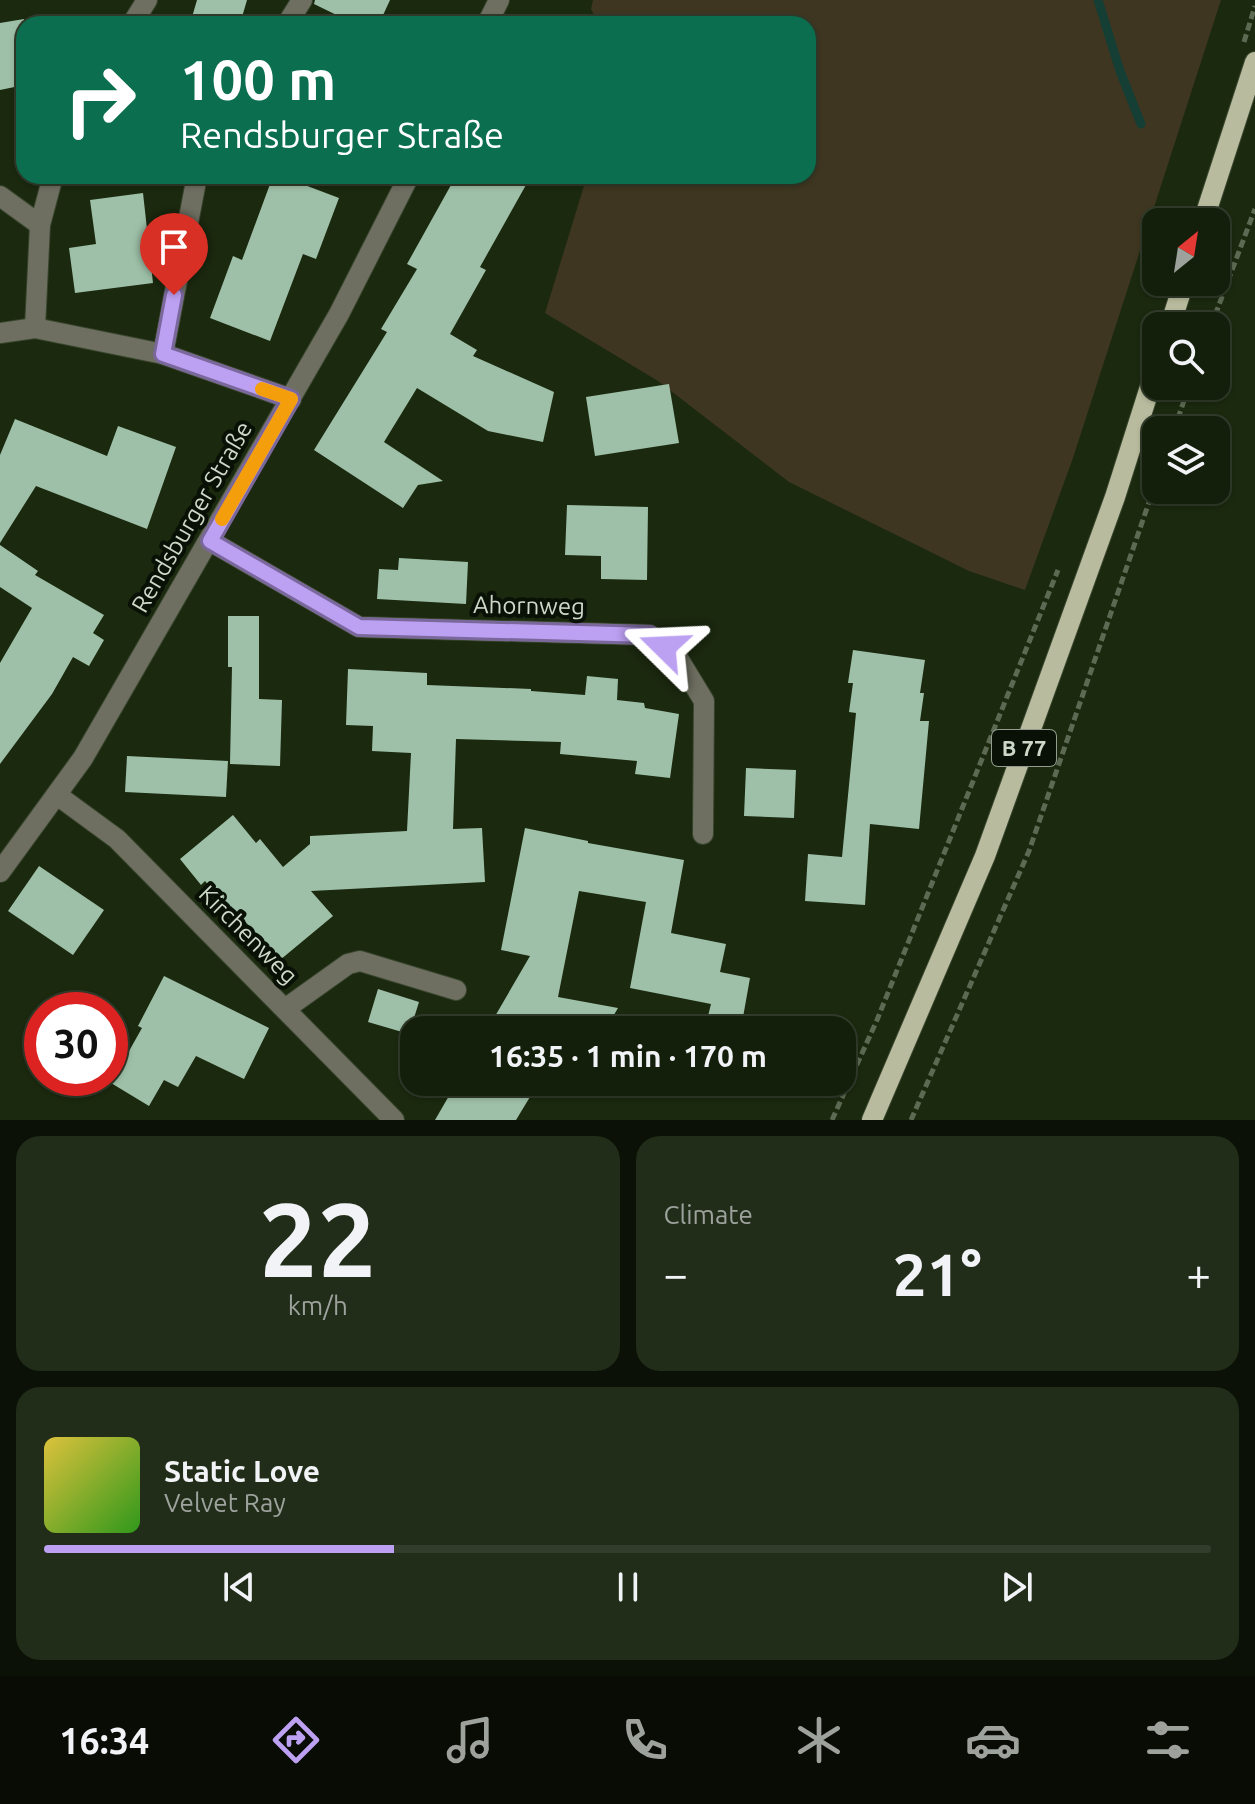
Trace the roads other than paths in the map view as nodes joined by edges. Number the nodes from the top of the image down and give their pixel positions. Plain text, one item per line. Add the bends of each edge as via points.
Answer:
1 (1255, 62) edge
2 (51, 184) edge
3 (195, 184) edge
4 (405, 184) edge
5 (0, 196) edge
6 (1208, 208) edge
7 (40, 225) junction
8 (35, 328) junction
9 (0, 333) edge
10 (163, 354) junction
11 (291, 399) junction
12 (1146, 400) edge
13 (210, 541) junction
14 (57, 795) junction
15 (703, 834) dead end
16 (0, 872) edge
17 (456, 990) dead end
18 (285, 1009) junction
19 (394, 1120) edge
20 (872, 1120) edge

1 - 6 main road
2 - 7 street
3 - 10 street
4 - 11 street, Rendsburger Straße
5 - 7 street
7 - 8 street
8 - 9 street
8 - 10 street
10 - 11 street
11 - 13 street, Rendsburger Straße
12 - 20 main road, B 77 via 985,856
13 - 14 street, Rendsburger Straße
13 - 15 street, Ahornweg via 359,627 650,635 679,660 704,701
14 - 16 street, Rendsburger Straße
14 - 18 street, Kirchenweg via 117,839
17 - 18 street via 360,961
18 - 19 street, Kirchenweg

